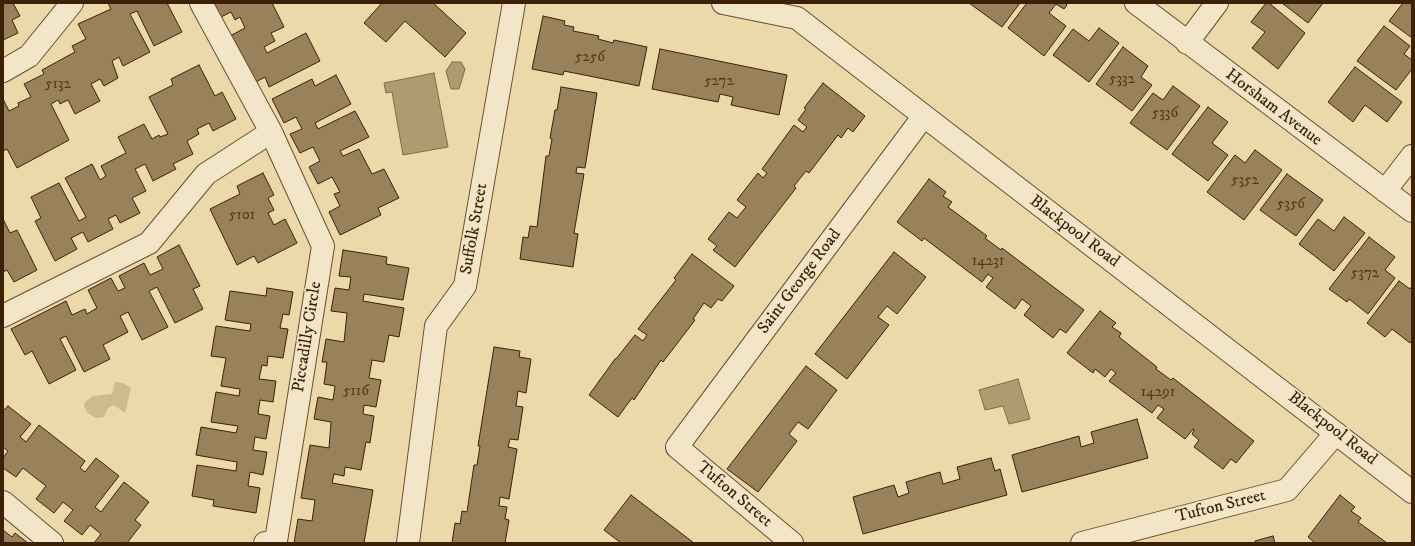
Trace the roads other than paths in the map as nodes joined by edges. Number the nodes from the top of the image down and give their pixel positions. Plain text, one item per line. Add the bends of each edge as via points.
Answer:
1 (72, 3) edge
2 (202, 3) edge
3 (514, 3) edge
4 (723, 3) edge
5 (1136, 3) edge
6 (1217, 3) edge
7 (1187, 43) junction
8 (3, 71) edge
9 (923, 117) junction
10 (271, 132) junction
11 (1412, 156) edge
12 (1385, 191) junction
13 (1412, 211) edge
14 (3, 316) edge
15 (1336, 433) junction
16 (677, 447) joint
17 (1412, 492) edge
18 (3, 502) edge
19 (52, 543) edge
20 (265, 543) edge
21 (408, 543) edge
22 (792, 543) edge
23 (1082, 543) edge

1 - 8 street via 29,56
2 - 10 street, Piccadilly Circle
3 - 21 street, Suffolk Street via 465,286 436,326
4 - 9 street, Blackpool Road via 797,18
5 - 7 street, Horsham Avenue
6 - 7 street
7 - 12 street, Horsham Avenue
9 - 15 street, Blackpool Road
9 - 16 street, Saint George Road
10 - 14 street via 206,174 149,243
10 - 20 street, Piccadilly Circle via 323,246 276,540
11 - 12 street
12 - 13 street, Horsham Avenue
15 - 17 street, Blackpool Road
15 - 23 street, Tufton Street via 1287,490
16 - 22 street, Tufton Street
18 - 19 street

